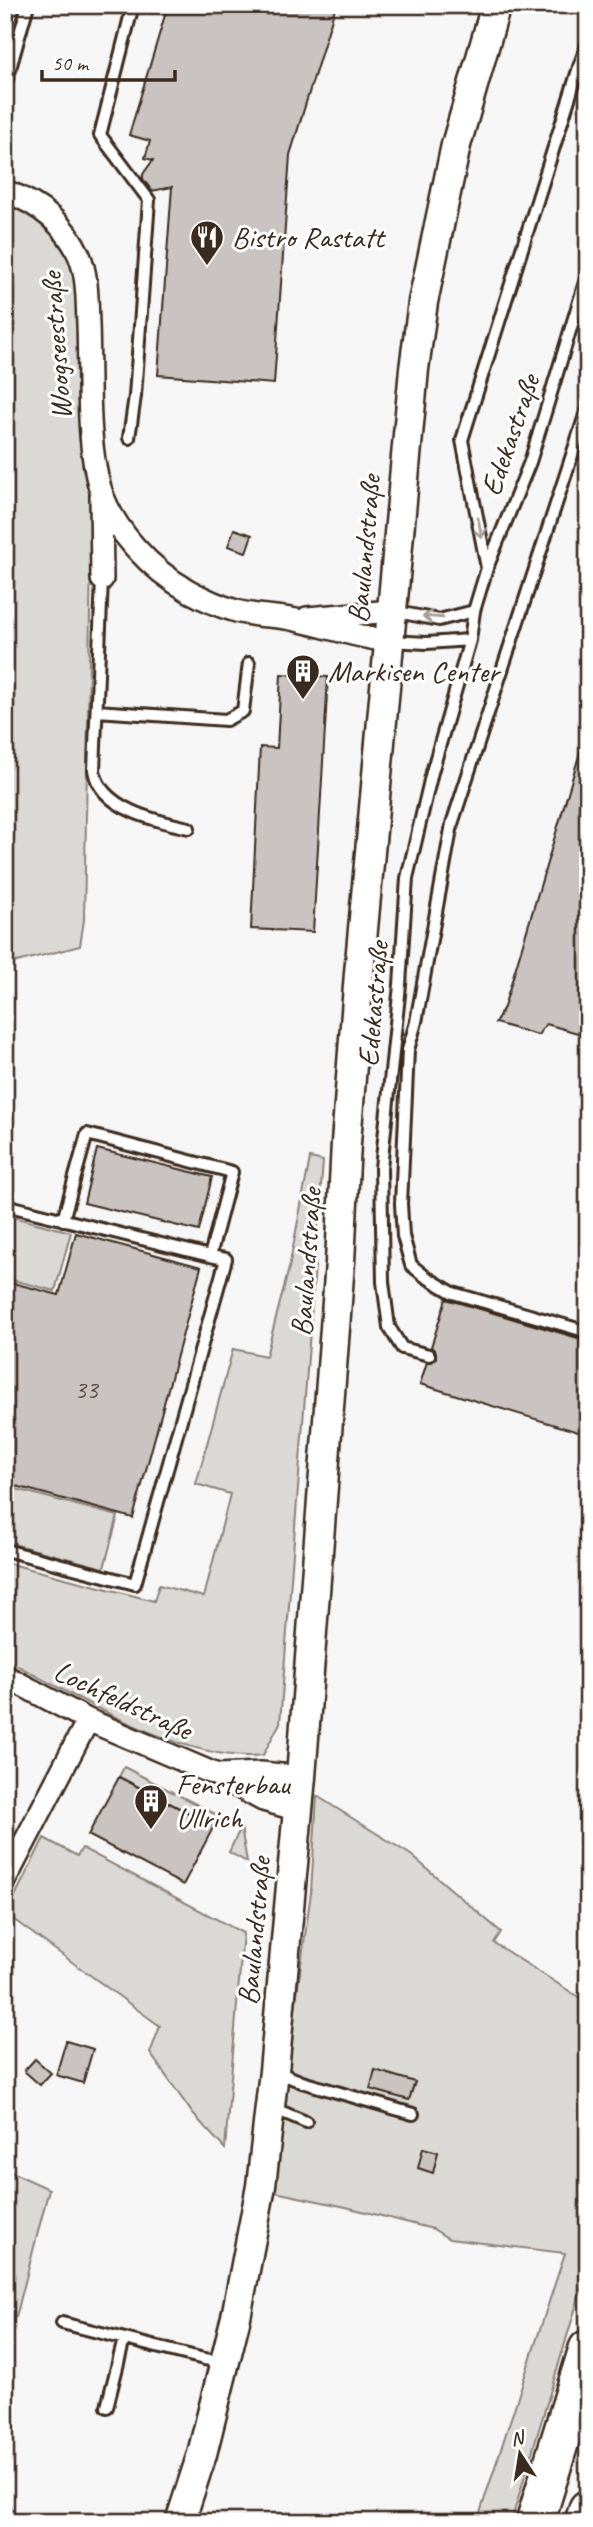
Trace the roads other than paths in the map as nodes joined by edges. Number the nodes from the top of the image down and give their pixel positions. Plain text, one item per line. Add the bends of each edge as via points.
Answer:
1 (28, 5) edge
2 (133, 5) edge
3 (496, 5) edge
4 (588, 42) edge
5 (584, 65) edge
6 (588, 75) edge
7 (5, 86) edge
8 (5, 191) edge
9 (588, 272) edge
10 (588, 406) edge
11 (129, 438) dead end
12 (101, 491) junction
13 (488, 568) junction
14 (102, 579) joint
15 (391, 611) junction
16 (474, 611) junction
17 (294, 619) junction
18 (470, 640) junction
19 (389, 641) junction
20 (248, 663) dead end
21 (97, 711) junction
22 (189, 828) dead end
23 (5, 1205) edge
24 (62, 1220) junction
25 (210, 1256) junction
26 (588, 1332) edge
27 (429, 1355) dead end
28 (5, 1550) edge
29 (5, 1676) edge
30 (88, 1720) junction
31 (217, 1775) junction
32 (301, 1777) junction
33 (298, 1810) junction
34 (5, 1880) edge
35 (274, 2071) junction
36 (269, 2106) junction
37 (413, 2113) dead end
38 (306, 2122) dead end
39 (62, 2323) dead end
40 (124, 2339) junction
41 (588, 2349) edge
42 (227, 2362) junction
43 (107, 2407) dead end
44 (588, 2509) edge
45 (180, 2522) edge
46 (535, 2522) edge
47 (584, 2522) edge

1 - 7 lane
2 - 11 lane via 100,135 149,200
3 - 15 street, Baulandstraße via 456,145 423,302
4 - 5 lane
5 - 6 lane
5 -> 13 lane via 462,440
8 - 12 street, Woogseestraße via 26,198 52,217 80,257 87,293 93,459
9 - 13 lane, Edekastraße via 530,462
10 - 26 lane via 452,824 408,1050 401,1204 402,1236 411,1265 426,1277 453,1293
12 - 14 street, Woogseestraße
12 - 17 street, Woogseestraße via 137,549 189,591 234,611
13 - 16 lane, Edekastraße
14 - 21 lane
16 -> 15 lane via 439,620
15 - 17 street, Woogseestraße
15 - 19 street, Baulandstraße
16 - 18 lane, Edekastraße
17 - 19 street, Woogseestraße via 359,638
18 - 19 lane
18 - 27 lane, Edekastraße via 407,878 381,1168 383,1282 389,1327 402,1348
19 - 32 street, Baulandstraße via 358,986
20 - 21 lane via 243,710 226,720
21 - 22 lane via 94,770 106,795 149,819
23 - 24 lane
24 - 25 lane
24 - 25 lane via 87,1134 232,1172
25 - 28 lane via 226,1259 135,1584
29 - 30 street, Lochfeldstraße
30 - 31 street, Lochfeldstraße
30 - 34 street
31 - 32 street, Lochfeldstraße
31 - 33 street, Lochfeldstraße via 262,1800
32 - 33 street, Baulandstraße
33 - 35 street, Baulandstraße
35 - 36 street, Baulandstraße
35 - 37 lane
36 - 38 lane
36 - 42 street, Baulandstraße via 261,2186
39 - 40 lane
40 - 42 lane
40 - 43 lane
41 - 46 highway
42 - 45 street, Baulandstraße
44 - 47 highway

